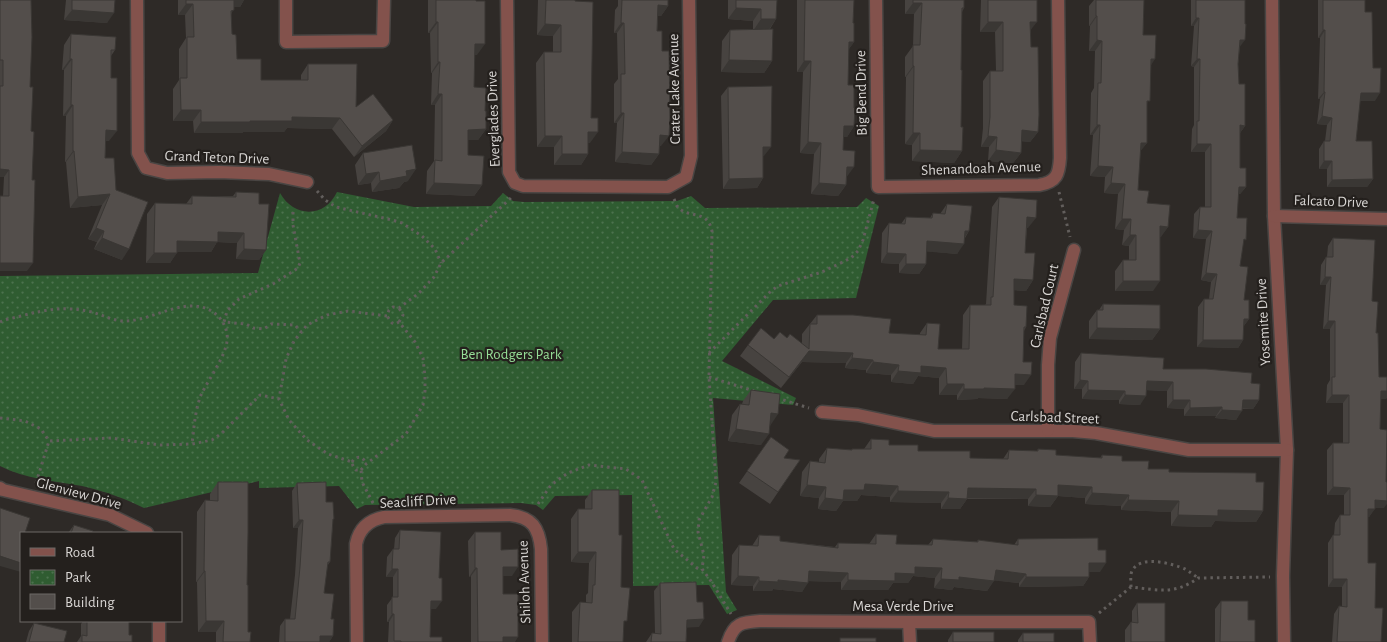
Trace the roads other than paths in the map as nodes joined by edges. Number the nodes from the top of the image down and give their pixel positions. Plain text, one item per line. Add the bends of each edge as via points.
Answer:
1 (137, 0) edge
2 (286, 0) edge
3 (384, 0) edge
4 (507, 0) edge
5 (689, 0) edge
6 (876, 0) edge
7 (1058, 0) edge
8 (1272, 0) edge
9 (307, 182) road end
10 (878, 186) joint
11 (668, 187) joint
12 (1274, 216) junction
13 (1387, 219) edge
14 (1074, 250) road end
15 (822, 412) road end
16 (1048, 430) junction
17 (1287, 450) junction
18 (0, 488) edge
19 (531, 523) joint
20 (145, 532) edge
21 (159, 622) edge
22 (910, 622) junction
23 (158, 642) edge
24 (358, 642) edge
25 (542, 642) edge
26 (728, 642) edge
27 (910, 642) edge
28 (1090, 642) edge
29 (1284, 642) edge

1 - 9 street, Grand Teton Drive via 138,153 146,168 167,174 269,174
2 - 3 street via 286,42 383,41
4 - 11 street, Everglades Drive via 509,172 515,183 523,186
5 - 11 street, Crater Lake Avenue via 691,156 686,177
6 - 10 street, Big Bend Drive
7 - 10 street, Shenandoah Avenue via 1060,158 1055,178 1039,185
8 - 12 street, Yosemite Drive
12 - 13 street, Falcato Drive
12 - 17 street, Yosemite Drive
14 - 16 street, Carlsbad Court via 1050,338
15 - 16 street, Carlsbad Street via 858,415 934,431
16 - 17 street, Carlsbad Street via 1096,433 1189,450
17 - 29 street, Yosemite Drive
18 - 20 street, Glenview Drive via 110,515
19 - 24 street, Seacliff Drive via 510,515 384,516 373,520 360,532 356,544
19 - 25 street, Shiloh Avenue via 540,537
21 - 23 street
22 - 26 street, Mesa Verde Drive via 749,622 737,625
22 - 27 street
22 - 28 street, Mesa Verde Drive via 1089,622

